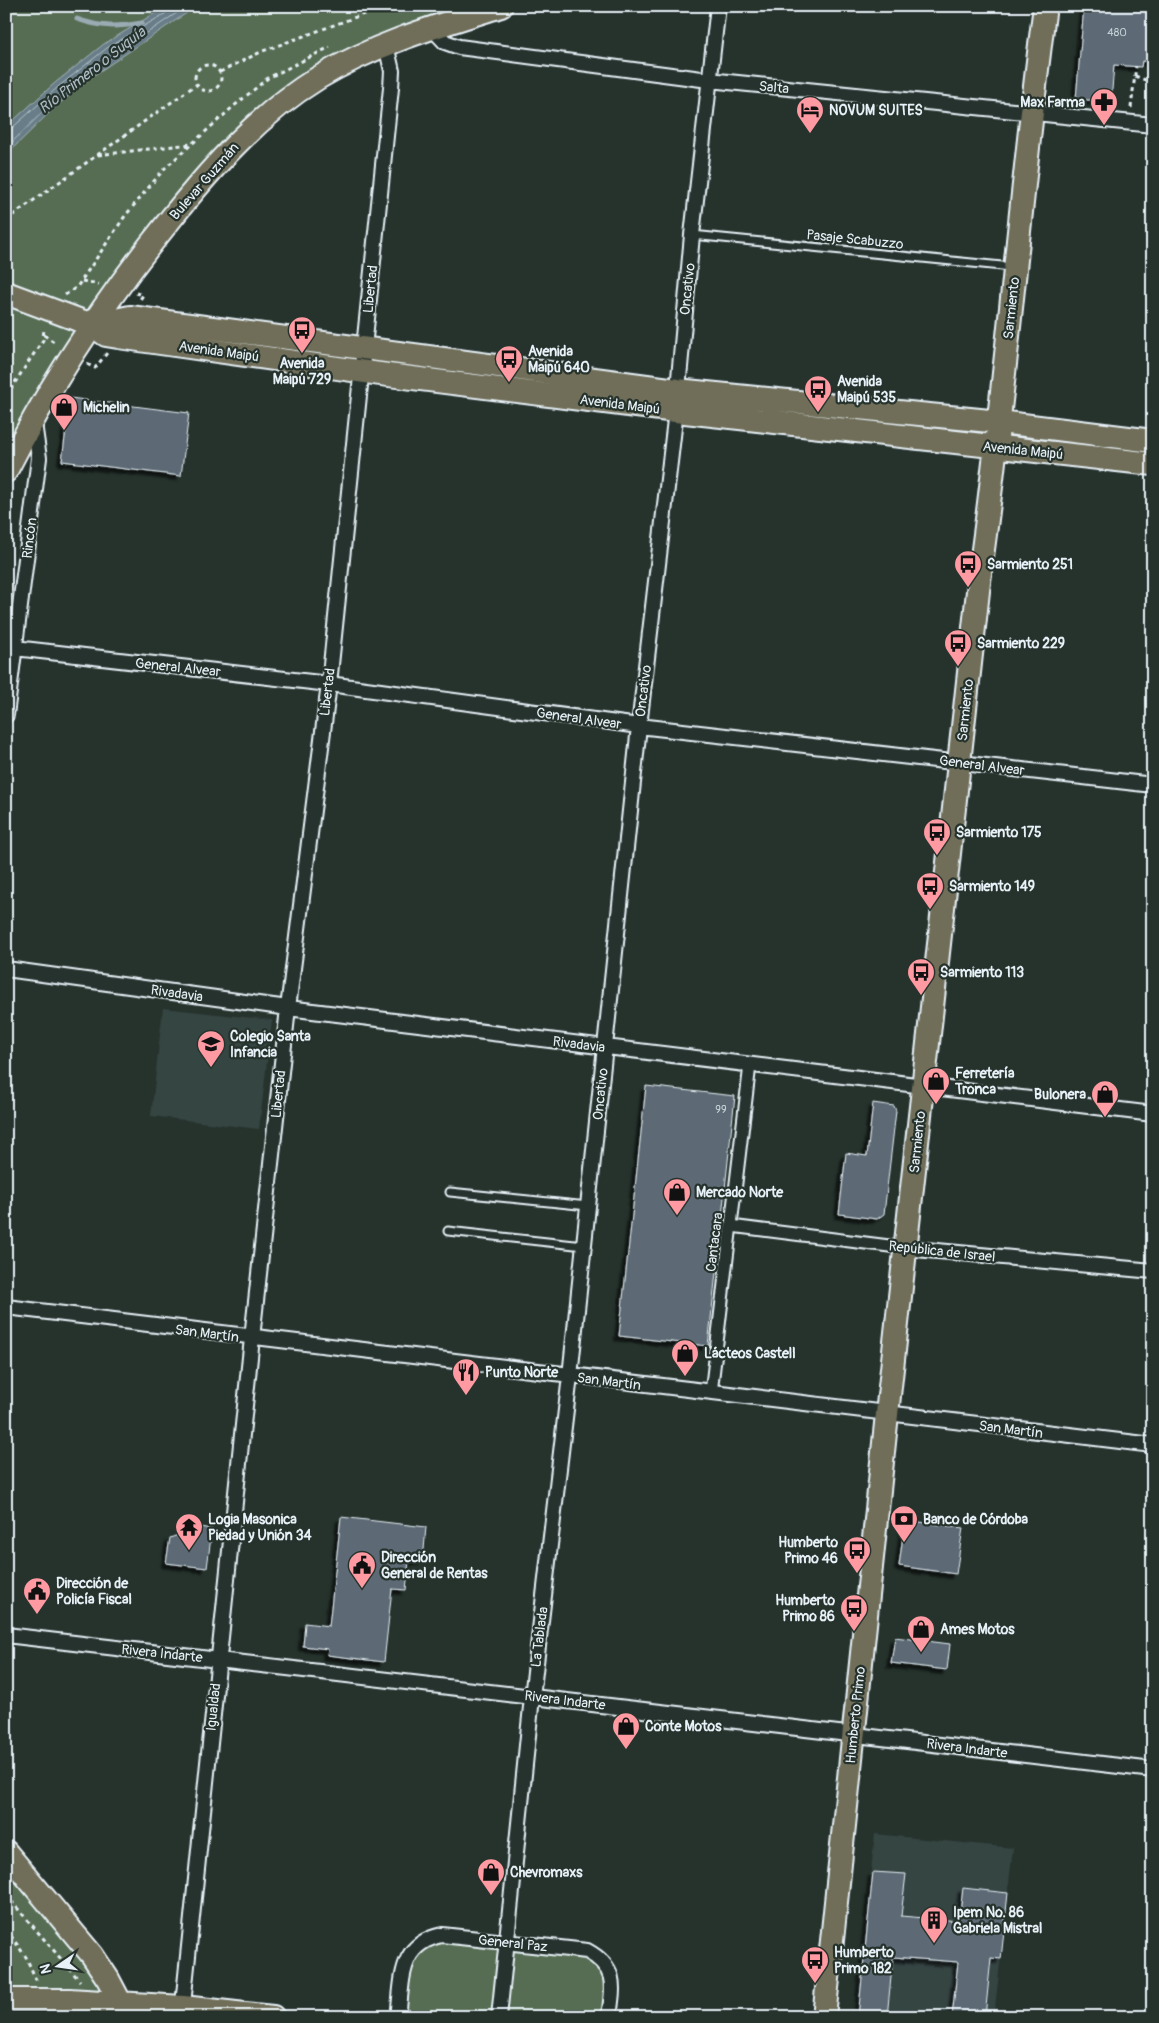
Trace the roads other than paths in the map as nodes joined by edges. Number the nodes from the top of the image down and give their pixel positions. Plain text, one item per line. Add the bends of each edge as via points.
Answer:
1 (501, 6) edge
2 (718, 6) edge
3 (1045, 6) edge
4 (432, 28) junction
5 (386, 46) junction
6 (709, 80) junction
7 (1032, 113) junction
8 (1153, 125) edge
9 (692, 235) junction
10 (1015, 267) junction
11 (6, 293) edge
12 (92, 325) junction
13 (364, 349) junction
14 (362, 371) junction
15 (676, 401) junction
16 (33, 420) junction
17 (1000, 422) junction
18 (1153, 441) edge
19 (997, 447) junction
20 (1153, 464) edge
21 (6, 471) edge
22 (10, 648) edge
23 (329, 684) junction
24 (6, 715) edge
25 (640, 726) junction
26 (959, 763) junction
27 (1153, 785) edge
28 (6, 969) edge
29 (288, 1008) junction
30 (605, 1047) junction
31 (750, 1065) junction
32 (923, 1086) junction
33 (1153, 1114) edge
34 (450, 1192) dead end
35 (588, 1206) junction
36 (731, 1226) junction
37 (448, 1231) dead end
38 (584, 1246) junction
39 (905, 1248) junction
40 (1153, 1271) edge
41 (6, 1308) edge
42 (252, 1338) junction
43 (570, 1376) junction
44 (711, 1393) junction
45 (887, 1414) junction
46 (1153, 1445) edge
47 (6, 1635) edge
48 (218, 1659) junction
49 (532, 1697) junction
50 (854, 1734) junction
51 (1153, 1770) edge
52 (6, 1852) edge
53 (508, 1941) junction
54 (6, 2000) edge
55 (124, 2010) edge
56 (182, 2012) edge
57 (273, 2017) edge
58 (398, 2017) edge
59 (499, 2017) edge
60 (610, 2017) edge
61 (824, 2017) edge

1 - 4 main road, Bulevar Guzmán
2 - 6 street, Oncativo
3 - 7 main road, Sarmiento
4 - 5 main road, Bulevar Guzmán
4 - 6 street, Salta via 445,42 459,46
5 - 12 main road, Bulevar Guzmán via 320,76 246,133 182,204
5 - 13 street, Libertad via 392,71
6 - 7 street, Salta
6 - 9 street, Oncativo
7 - 8 street, Salta
7 - 10 main road, Sarmiento
9 - 10 lane, Pasaje Scabuzzo
9 - 15 street, Oncativo
10 - 17 main road, Sarmiento
11 - 12 main road, Avenida Maipú
12 - 13 main road, Avenida Maipú via 130,317
12 - 14 main road, Avenida Maipú via 106,335
12 - 16 main road, Bulevar Guzmán
13 - 14 street, Libertad
13 - 15 main road, Avenida Maipú
14 - 15 main road, Avenida Maipú
14 - 23 street, Libertad
15 - 17 main road, Avenida Maipú
15 - 19 main road, Avenida Maipú
15 - 25 street, Oncativo
16 - 21 main road, Bulevar Guzmán
16 - 22 street, Rincón via 38,458
17 - 18 main road, Avenida Maipú
17 - 19 main road, Sarmiento
19 - 20 main road, Avenida Maipú
19 - 26 main road, Sarmiento
22 - 23 street, General Alvear
22 - 24 street, Rincón
23 - 25 street, General Alvear
23 - 29 street, Libertad
25 - 26 street, General Alvear
25 - 30 street, Oncativo
26 - 27 street, General Alvear
26 - 32 main road, Sarmiento
28 - 29 street, Rivadavia
29 - 30 street, Rivadavia
29 - 42 street, Libertad
30 - 31 street, Rivadavia
30 - 35 street, Oncativo
31 - 32 street, Rivadavia
31 - 36 street, Cantacara
32 - 33 street, Rivadavia
32 - 39 main road, Sarmiento
34 - 35 lane
35 - 38 street, Oncativo
36 - 39 street, República de Israel
36 - 44 street, Cantacara
37 - 38 lane
38 - 43 street, Oncativo
39 - 40 street, República de Israel
39 - 45 main road, Sarmiento
41 - 42 street, San Martín
42 - 43 street, San Martín
42 - 48 street, Igualdad
43 - 44 street, San Martín
43 - 49 street, La Tablada
44 - 45 street, San Martín
45 - 46 street, San Martín
45 - 50 main road, Humberto Primo
47 - 48 street, Rivera Indarte
48 - 49 street, Rivera Indarte
48 - 56 street, Igualdad
49 - 50 street, Rivera Indarte
49 - 53 street, La Tablada
50 - 51 street, Rivera Indarte
50 - 61 main road, Humberto Primo
52 - 55 main road via 92,1955
53 - 58 street, General Paz via 442,1935 418,1944 405,1965
53 - 59 street, La Tablada
53 - 60 street, General Paz via 587,1951 605,1964 613,1984
54 - 55 main road, bridge via 75,2000
55 - 56 main road
56 - 57 main road

